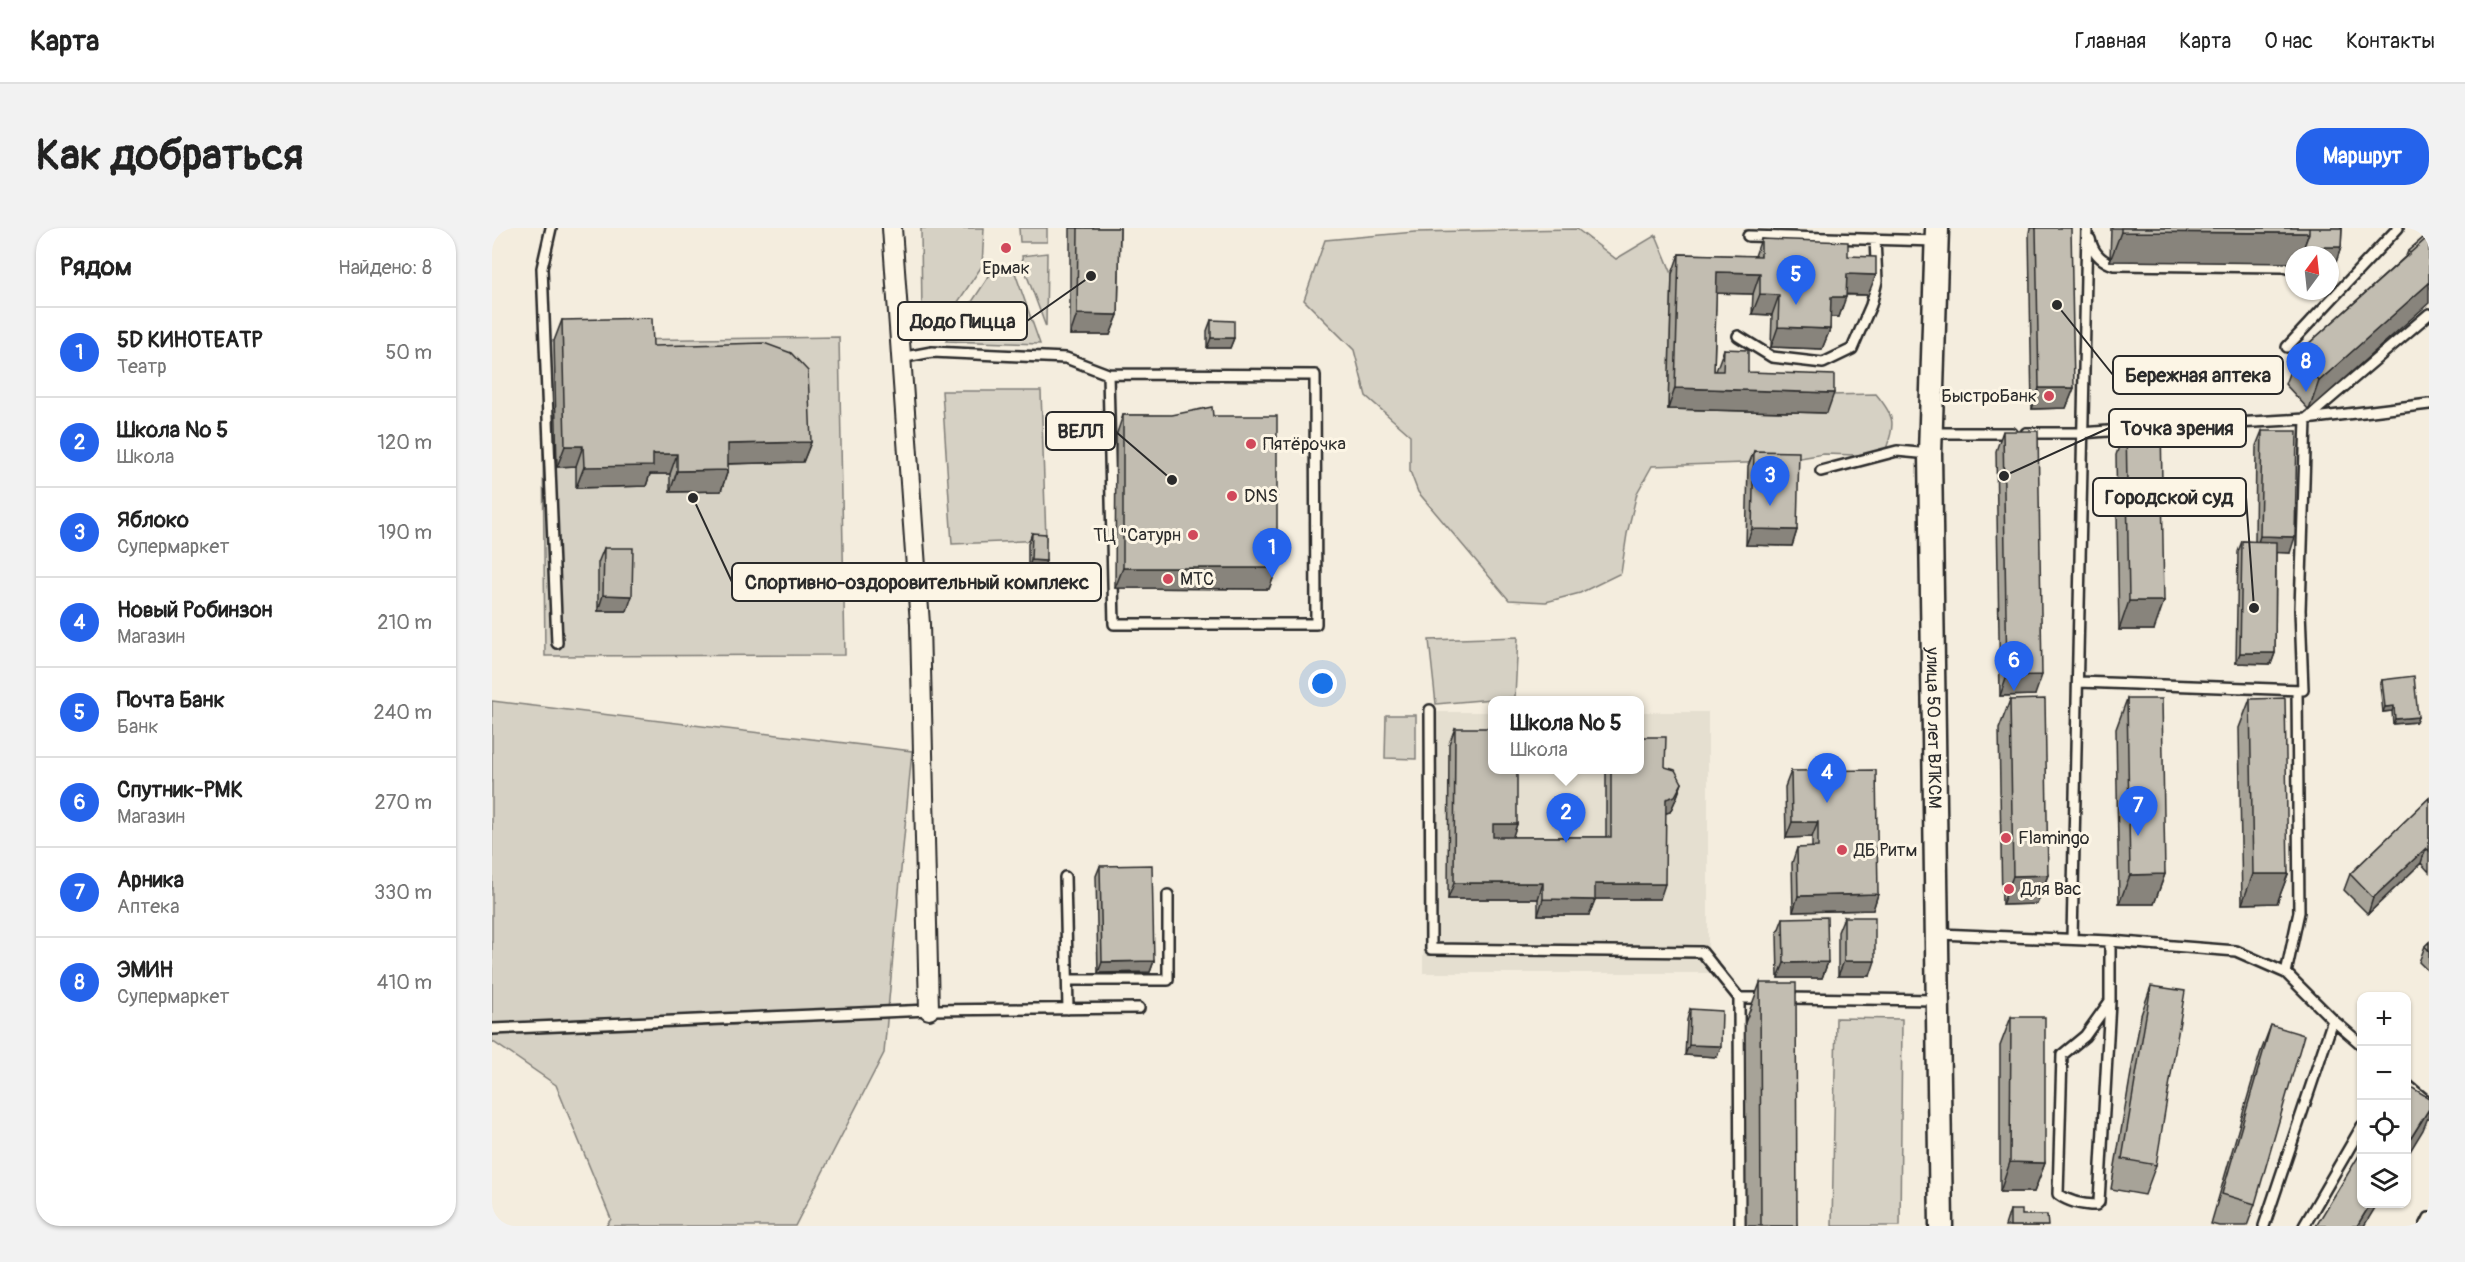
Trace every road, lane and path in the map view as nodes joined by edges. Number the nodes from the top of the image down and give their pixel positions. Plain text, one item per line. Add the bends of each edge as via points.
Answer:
1 (551, 228) edge
2 (892, 228) edge
3 (2087, 228) edge
4 (2398, 228) edge
5 (1937, 234) edge
6 (1748, 236) dead end
7 (1875, 239) junction
8 (2285, 268) edge
9 (2339, 284) edge
10 (2325, 300) edge
11 (2429, 314) edge
12 (1738, 336) dead end
13 (2287, 347) dead end
14 (900, 358) junction
15 (1108, 374) junction
16 (2429, 404) edge
17 (2306, 419) junction
18 (2081, 434) junction
19 (1930, 444) junction
20 (1821, 471) dead end
21 (557, 644) dead end
22 (2079, 682) junction
23 (2297, 690) junction
24 (1430, 710) dead end
25 (1065, 878) dead end
26 (1168, 895) dead end
27 (1939, 934) junction
28 (2072, 939) junction
29 (2110, 941) junction
30 (2286, 973) junction
31 (1068, 980) junction
32 (1739, 998) junction
33 (1939, 1000) junction
34 (2110, 1001) junction
35 (1139, 1008) dead end
36 (1068, 1009) junction
37 (929, 1010) junction
38 (2333, 1020) junction
39 (492, 1029) edge
40 (2357, 1041) edge
41 (2411, 1088) edge
42 (2429, 1103) edge
43 (2357, 1133) edge
44 (2429, 1218) edge
45 (1740, 1226) edge
46 (1941, 1226) edge
47 (2264, 1226) edge
48 (2304, 1226) edge
49 (2424, 1226) edge

1 - 21 lane via 542,268
2 - 14 street
3 - 8 lane via 2092,248 2103,262 2114,266
3 - 18 lane
4 - 9 lane
5 - 7 lane
5 - 19 street, улица 50 лет ВЛКСМ
6 - 7 lane
7 - 12 lane via 1876,281 1871,305 1852,349 1823,363 1772,357
10 - 13 lane
11 - 17 lane
14 - 15 lane via 932,352 1066,358
14 - 37 street via 920,624
15 - 15 lane via 1315,375 1316,624 1114,624
16 - 17 lane
17 - 18 lane
17 - 23 lane via 2300,610 2303,690
18 - 19 lane
18 - 22 lane
19 - 20 lane
19 - 27 street, улица 50 лет ВЛКСМ
22 - 23 lane
22 - 28 lane
23 - 30 lane via 2299,912
24 - 32 lane via 1431,949 1702,952
25 - 31 lane
26 - 31 lane via 1168,980
27 - 28 lane
27 - 33 street, улица 50 лет ВЛКСМ
28 - 29 lane
29 - 30 lane via 2236,951
29 - 34 lane
30 - 38 lane
31 - 36 lane
32 - 33 lane
32 - 45 lane
33 - 46 street, улица 50 лет ВЛКСМ
34 - 34 lane via 2085,1036 2062,1055 2058,1194 2089,1205 2099,1202
35 - 36 lane
36 - 37 lane
37 - 39 lane
38 - 40 lane
38 - 47 lane
41 - 42 lane
43 - 48 lane
44 - 49 lane

